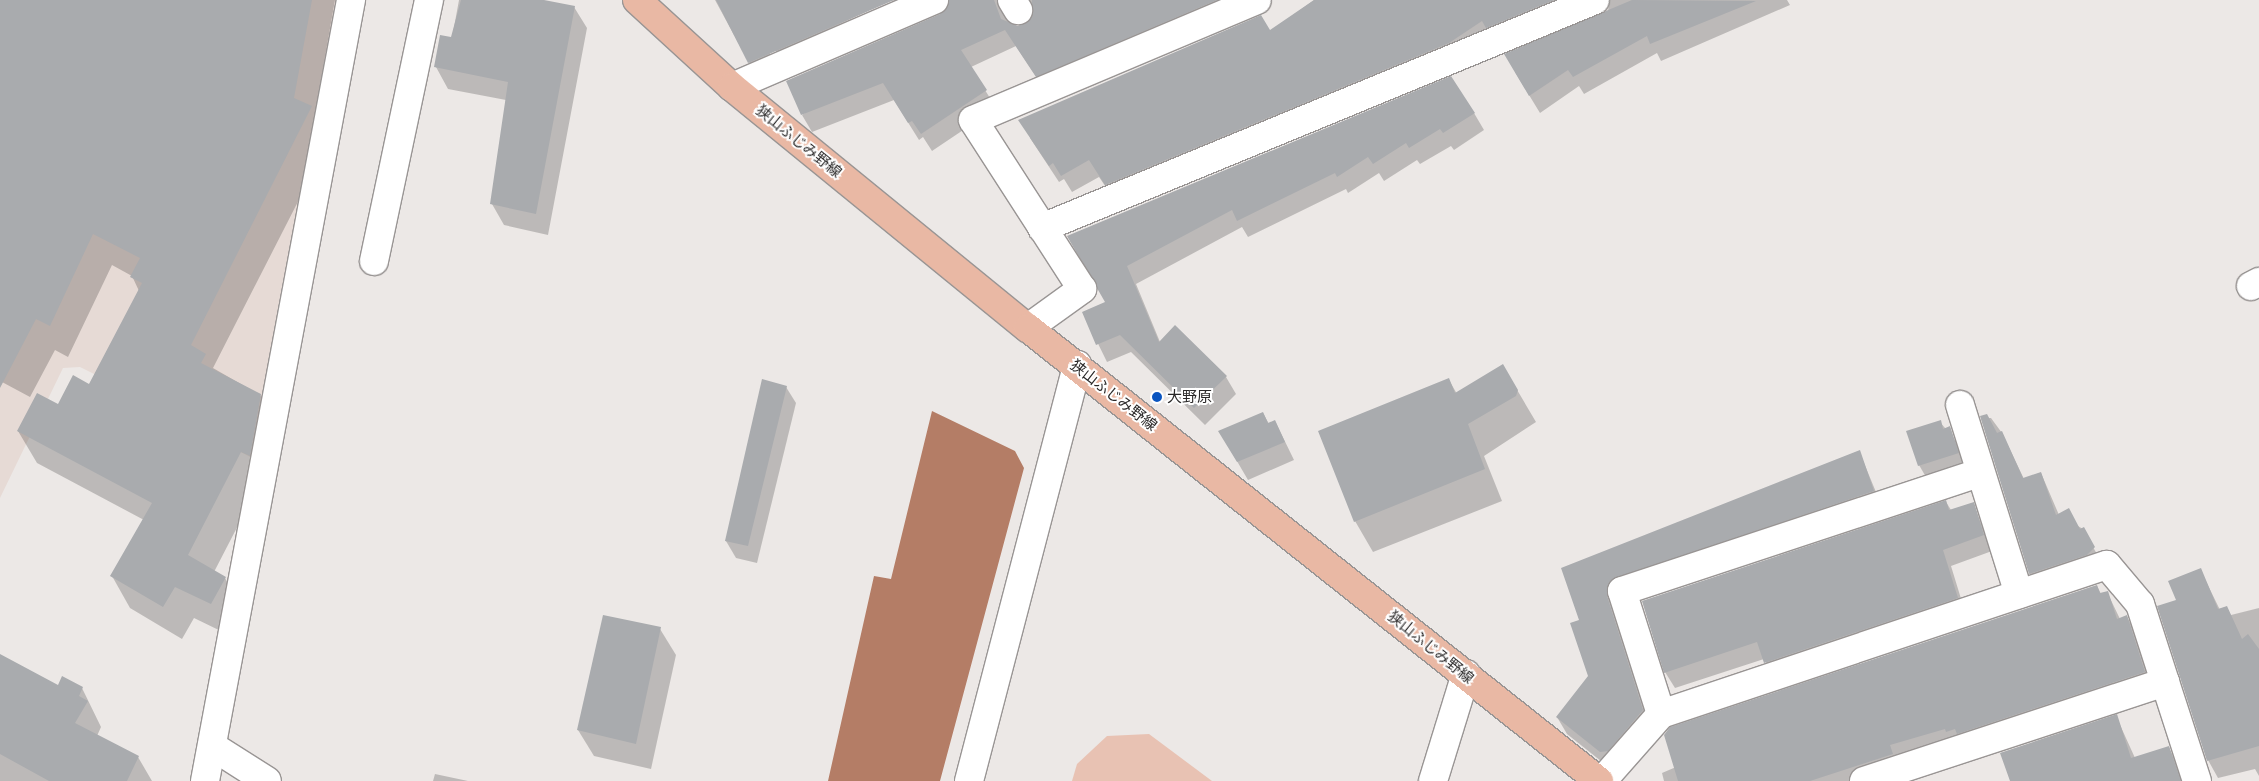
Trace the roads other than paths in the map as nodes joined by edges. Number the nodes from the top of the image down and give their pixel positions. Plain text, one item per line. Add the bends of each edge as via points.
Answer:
1 (351, 0) edge
2 (429, 0) edge
3 (934, 0) edge
4 (1256, 0) edge
5 (1595, 0) edge
6 (642, 1) edge
7 (732, 87) junction
8 (1042, 228) junction
9 (374, 261) dead end
10 (1028, 328) junction
11 (1077, 365) junction
12 (1960, 404) dead end
13 (1978, 473) junction
14 (2019, 594) junction
15 (1466, 674) junction
16 (2165, 682) junction
17 (1661, 714) junction
18 (212, 746) junction
19 (205, 781) edge
20 (267, 781) edge
21 (969, 781) edge
22 (1433, 781) edge
23 (1600, 781) edge
24 (1864, 781) edge
25 (2197, 781) edge

1 - 18 street
2 - 9 street
3 - 7 street
4 - 8 street via 973,120
5 - 8 street
6 - 7 main road, 狭山ふじみ野線
7 - 10 main road, 狭山ふじみ野線
8 - 10 street via 1082,289
10 - 11 main road, 狭山ふじみ野線
11 - 15 main road, 狭山ふじみ野線
11 - 21 street
12 - 13 street
13 - 14 street
13 - 17 street via 1622,591
14 - 16 street via 2107,565 2140,604
14 - 17 street
15 - 22 street
15 - 23 main road, 狭山ふじみ野線
16 - 24 street
16 - 25 street
17 - 23 street
18 - 19 street
18 - 20 street

